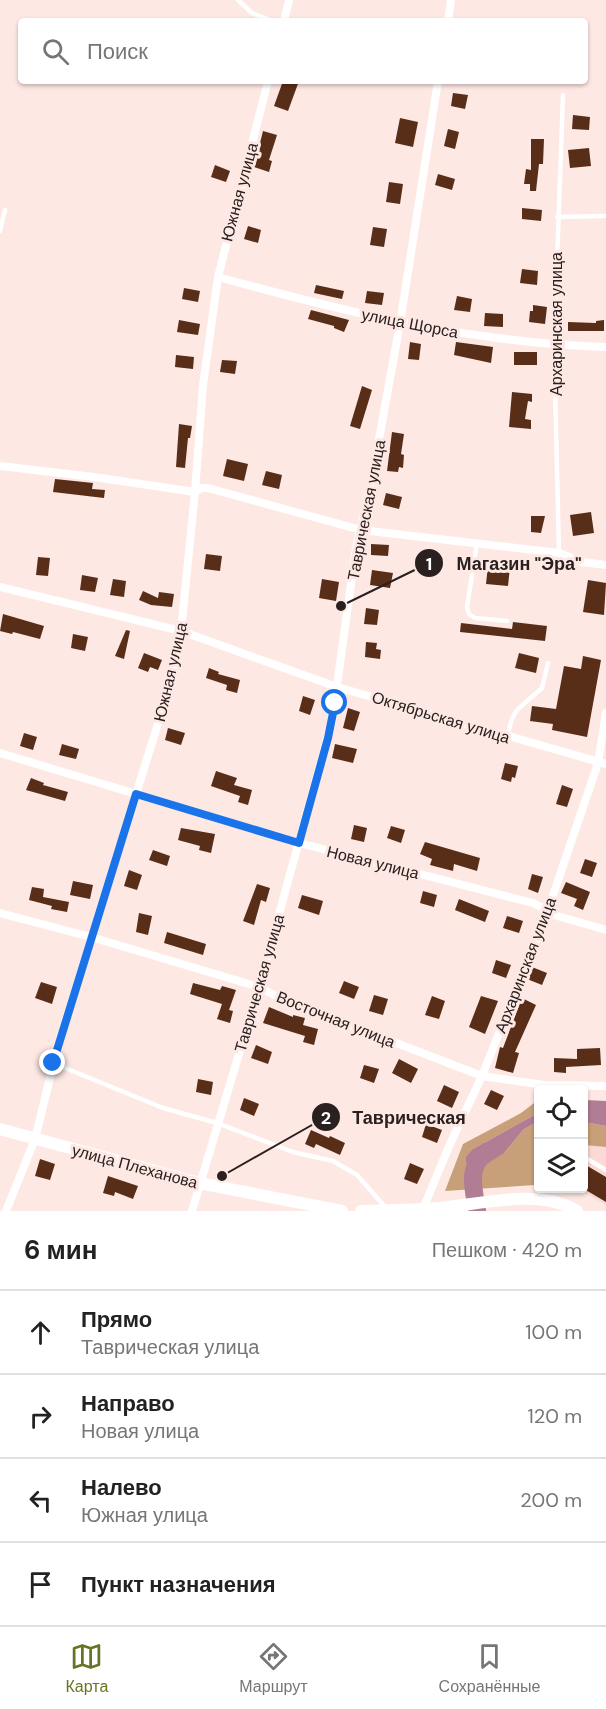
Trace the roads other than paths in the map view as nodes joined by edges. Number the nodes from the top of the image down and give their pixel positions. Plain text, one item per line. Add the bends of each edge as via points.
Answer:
1 (238, 0) edge
2 (289, 0) edge
3 (452, 0) edge
4 (264, 18) edge
5 (285, 18) edge
6 (449, 18) edge
7 (267, 84) edge
8 (438, 84) edge
9 (563, 95) dead end
10 (5, 210) dead end
11 (606, 216) edge
12 (557, 217) junction
13 (0, 231) edge
14 (218, 277) junction
15 (400, 323) junction
16 (554, 345) junction
17 (606, 347) edge
18 (0, 466) edge
19 (195, 492) junction
20 (361, 530) junction
21 (477, 543) junction
22 (559, 553) junction
23 (606, 565) edge
24 (0, 587) edge
25 (507, 621) dead end
26 (181, 631) junction
27 (548, 663) dead end
28 (337, 687) junction
29 (606, 713) edge
30 (507, 737) junction
31 (0, 753) edge
32 (602, 764) edge
33 (136, 794) junction
34 (299, 843) junction
35 (0, 913) edge
36 (547, 913) junction
37 (606, 930) edge
38 (91, 937) junction
39 (259, 987) junction
40 (53, 1063) junction
41 (482, 1076) junction
42 (606, 1086) edge
43 (217, 1123) junction
44 (0, 1129) edge
45 (35, 1138) junction
46 (588, 1159) edge
47 (606, 1170) edge
48 (199, 1183) junction
49 (423, 1209) junction
50 (387, 1210) edge
51 (6, 1211) edge
52 (192, 1211) edge
53 (335, 1211) edge
54 (342, 1211) edge
55 (361, 1211) edge
56 (577, 1211) edge

1 - 4 lane
2 - 5 street
3 - 6 street
7 - 14 street, Южная улица
8 - 15 street, Таврическая улица
9 - 12 lane, Архаринская улица
10 - 13 lane
11 - 12 lane
12 - 16 lane, Архаринская улица
14 - 15 street, улица Щорса
14 - 19 street, Южная улица via 203,385
15 - 16 street, улица Щорса
15 - 20 street, Таврическая улица
16 - 17 street, улица Щорса
16 - 22 lane, Архаринская улица
18 - 19 street
19 - 20 street via 214,489
19 - 26 street, Южная улица
20 - 21 street
20 - 28 street, Таврическая улица
21 - 22 street
21 - 25 lane via 466,607 475,618
22 - 23 street via 573,560
24 - 26 street, Октябрьская улица
26 - 28 street, Октябрьская улица
26 - 33 street, Южная улица via 170,685
27 - 30 lane via 542,688 517,710
28 - 30 street, Октябрьская улица
28 - 34 street, Таврическая улица via 328,738
29 - 32 street, Архаринская улица
30 - 32 street, Октябрьская улица
31 - 33 street, Новая улица
32 - 36 street, Архаринская улица
33 - 34 street, Новая улица
33 - 38 street, Южная улица
34 - 36 street, Новая улица via 533,903
34 - 39 street, Таврическая улица
35 - 38 street, Восточная улица
36 - 37 street, Новая улица
36 - 41 street, Архаринская улица
38 - 39 street, Восточная улица
38 - 40 street, Южная улица
39 - 41 street, Восточная улица
39 - 43 street, Таврическая улица
40 - 43 lane via 163,1108
40 - 45 street, Южная улица
41 - 42 street, Восточная улица via 544,1085
41 - 49 street, Архаринская улица
43 - 48 street, Таврическая улица
43 - 50 lane via 345,1167
44 - 45 main road, улица Плеханова
45 - 48 main road, улица Плеханова
45 - 51 street, Южная улица
46 - 47 lane
48 - 52 street, Таврическая улица
48 - 53 main road, улица Плеханова
49 - 50 main road
49 - 56 main road via 539,1199
50 - 55 main road
53 - 54 main road, улица Плеханова

